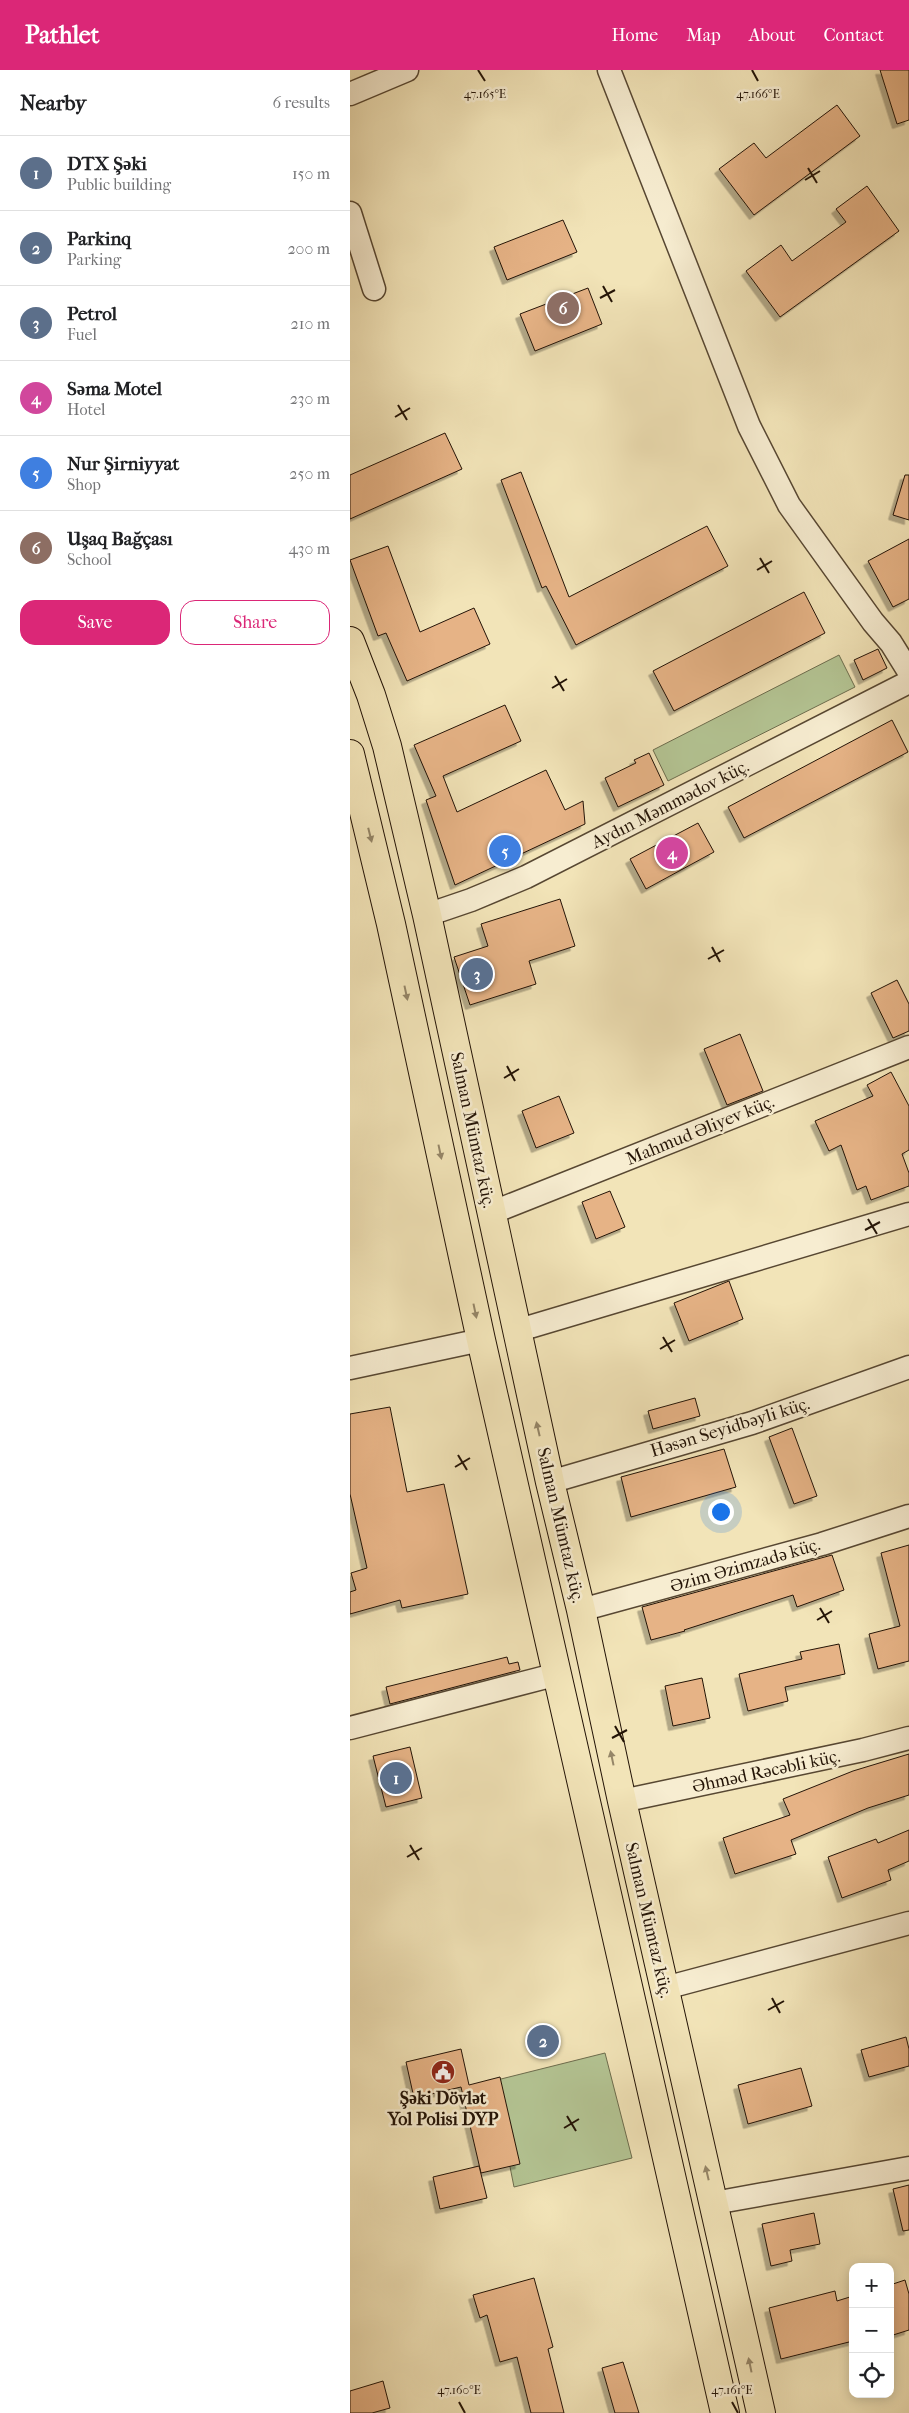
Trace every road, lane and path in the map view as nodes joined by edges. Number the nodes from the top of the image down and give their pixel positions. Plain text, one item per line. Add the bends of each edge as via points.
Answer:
1 (408, 70) edge
2 (609, 70) edge
3 (350, 94) edge
4 (350, 213) edge
5 (374, 289) dead end
6 (350, 641) edge
7 (909, 672) edge
8 (909, 682) edge
9 (350, 754) edge
10 (427, 915) junction
11 (392, 924) junction
12 (909, 1047) edge
13 (463, 1083) junction
14 (427, 1091) junction
15 (490, 1213) junction
16 (909, 1214) edge
17 (516, 1331) junction
18 (481, 1340) junction
19 (350, 1368) edge
20 (909, 1368) edge
21 (550, 1482) junction
22 (909, 1516) edge
23 (581, 1610) junction
24 (558, 1674) junction
25 (350, 1728) edge
26 (909, 1738) edge
27 (622, 1801) junction
28 (909, 1923) edge
29 (665, 1988) junction
30 (632, 1995) junction
31 (909, 2168) edge
32 (714, 2203) junction
33 (725, 2413) edge
34 (761, 2413) edge

1 - 3 street
2 - 7 street via 749,426 767,463 788,505 873,622 892,643
4 - 5 street
6 - 10 highway, Salman Mümtaz küç. via 387,746
8 - 10 street, Aydın Məmmədov küç. via 526,877
9 -> 11 highway
10 - 11 highway
10 - 13 highway, Salman Mümtaz küç.
11 -> 14 highway
12 - 15 street, Mahmud Əliyev küç.
13 - 14 highway
13 - 15 highway, Salman Mümtaz küç.
14 -> 18 highway
15 - 17 highway, Salman Mümtaz küç.
16 - 17 street
17 - 18 highway
21 -> 17 highway, Salman Mümtaz küç.
18 - 19 street
18 - 24 highway
20 - 21 street, Həsən Seyidbəyli küç. via 752,1423
21 - 23 highway, Salman Mümtaz küç.
22 - 23 street, Əzim Əzimzadə küç. via 822,1544
27 -> 23 highway, Salman Mümtaz küç.
24 - 25 street
24 - 30 highway
26 - 27 street, Əhməd Rəcəbli küç.
27 - 29 highway, Salman Mümtaz küç.
28 - 29 street
29 - 30 highway
32 -> 29 highway, Salman Mümtaz küç.
30 - 33 highway
31 - 32 street
34 -> 32 highway, Salman Mümtaz küç.

